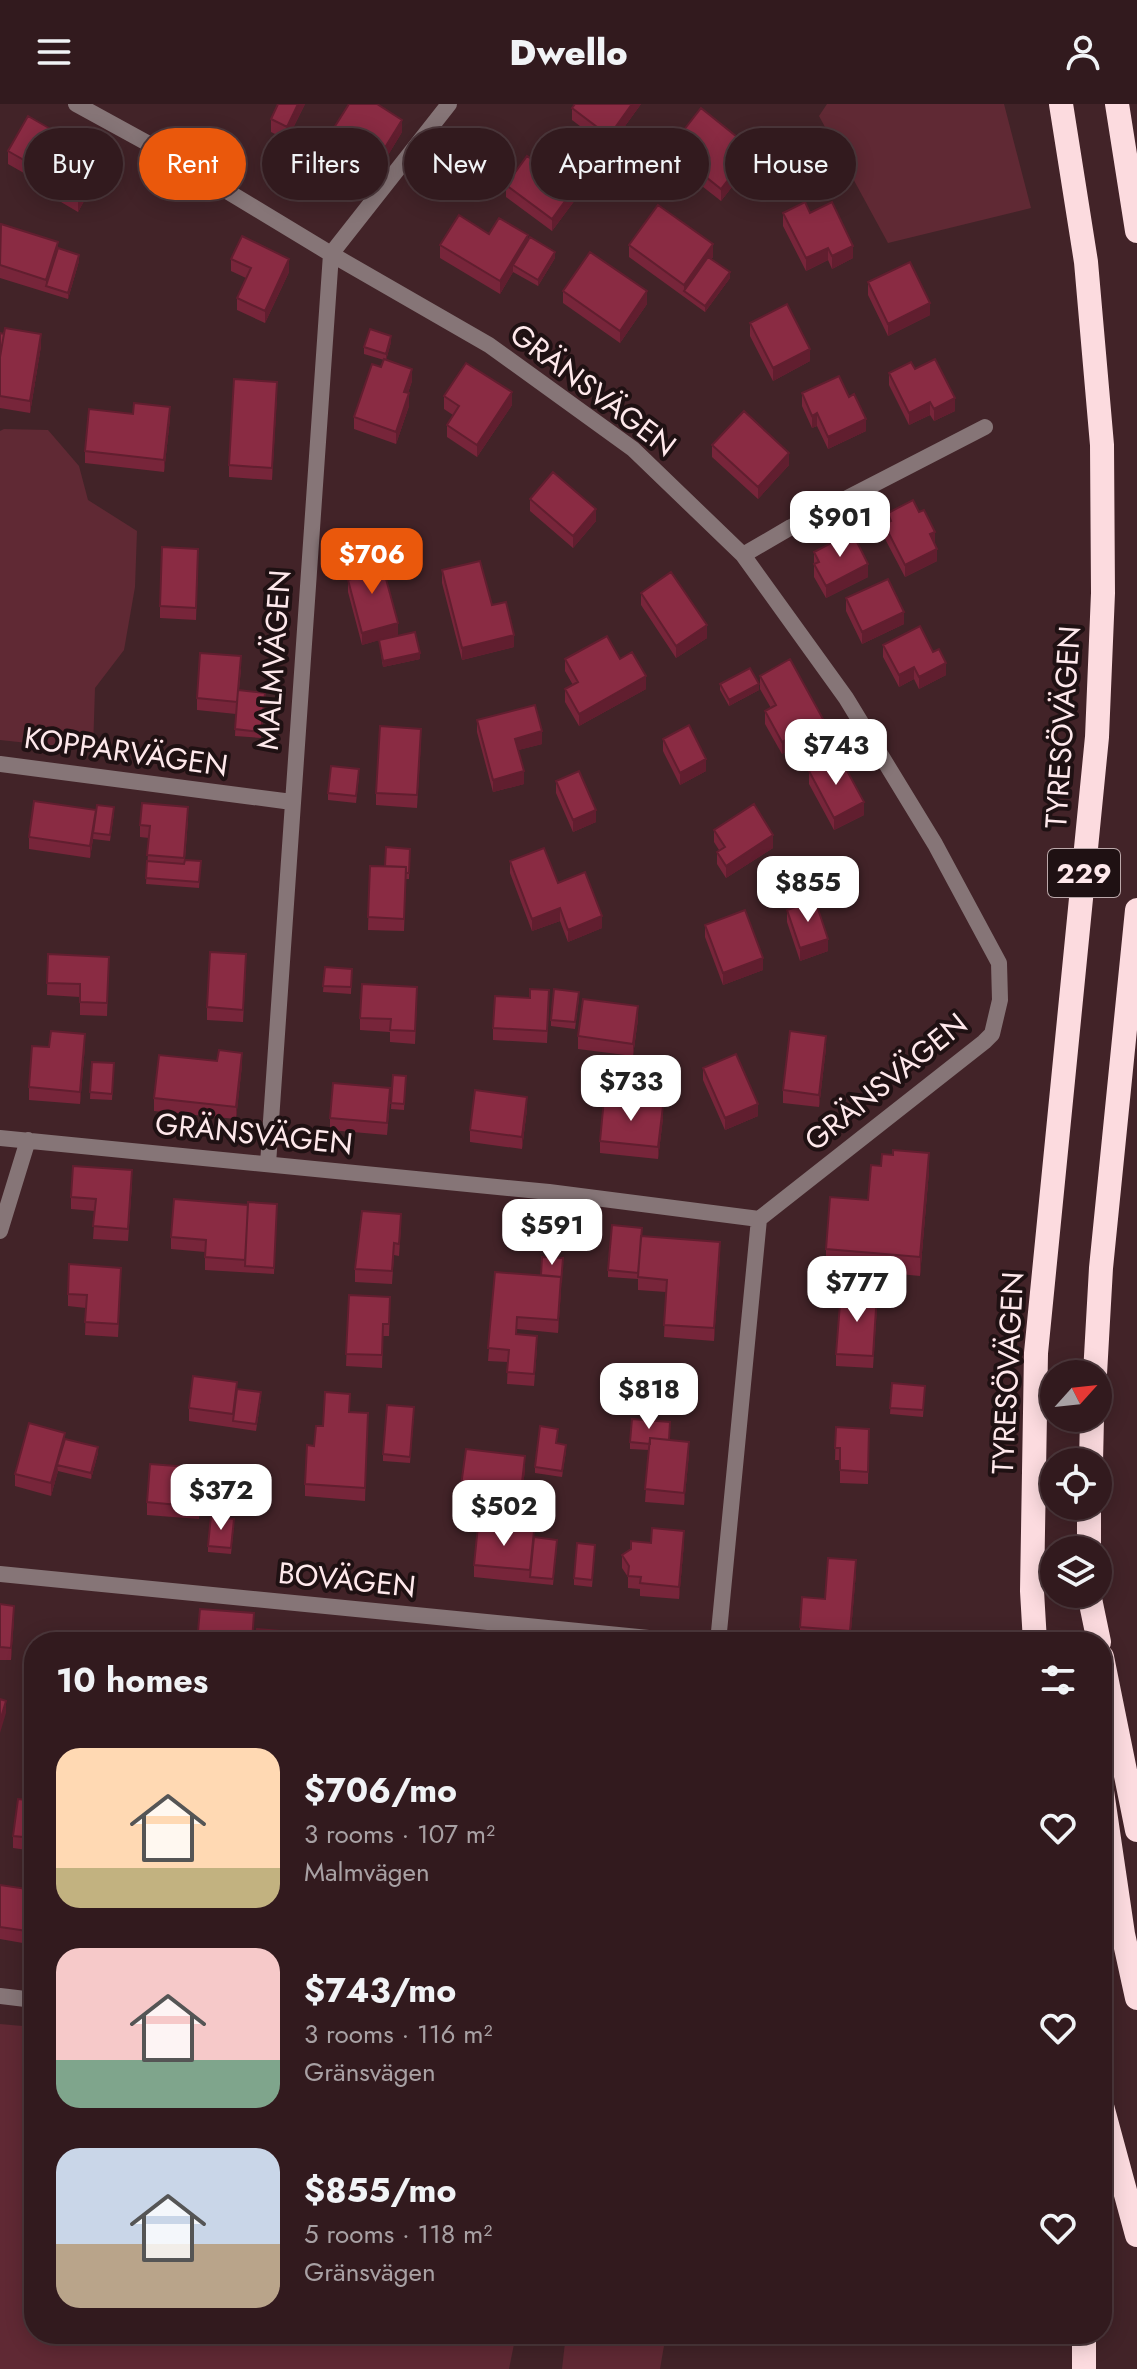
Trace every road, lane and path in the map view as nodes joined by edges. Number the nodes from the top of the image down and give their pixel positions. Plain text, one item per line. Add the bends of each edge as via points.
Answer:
1 (76, 104) edge
2 (449, 104) edge
3 (1061, 104) edge
4 (1117, 104) edge
5 (1137, 231) edge
6 (331, 254) junction
7 (985, 427) dead end
8 (743, 555) junction
9 (0, 764) edge
10 (292, 802) junction
11 (1137, 910) edge
12 (0, 1138) edge
13 (28, 1140) junction
14 (268, 1164) junction
15 (759, 1219) junction
16 (0, 1231) edge
17 (1096, 1360) edge
18 (0, 1574) edge
19 (1090, 1608) edge
20 (1092, 1608) edge
21 (588, 1632) edge
22 (719, 1632) edge
23 (1034, 1632) edge
24 (1091, 1632) edge
25 (1097, 1632) edge
26 (1112, 1706) edge
27 (1137, 1830) edge
28 (1112, 1859) edge
29 (0, 1996) edge
30 (1137, 1998) edge
31 (24, 1999) edge
32 (1112, 2143) edge
33 (1137, 2235) edge
34 (1084, 2344) edge
35 (1084, 2369) edge

1 - 6 street, GRÄNSVÄGEN
2 - 6 street
3 - 23 highway, TYRESÖVÄGEN / 229 via 1086,262 1102,445 1103,593 1097,737 1036,1353
4 - 5 highway
6 - 8 street, GRÄNSVÄGEN via 489,345 633,449
6 - 10 street, MALMVÄGEN
7 - 8 street
8 - 15 street, GRÄNSVÄGEN via 846,698 935,844 1001,973 992,1034
9 - 10 street, KOPPARVÄGEN
10 - 14 street, MALMVÄGEN
11 - 17 highway, 229
12 - 13 street, GRÄNSVÄGEN
13 - 14 street, GRÄNSVÄGEN
13 - 16 street
14 - 15 street, GRÄNSVÄGEN
15 - 22 street
18 - 21 street, BOVÄGEN
19 - 24 highway
20 - 25 highway
26 - 27 highway
28 - 30 highway
29 - 31 street
32 - 33 highway
34 - 35 highway

